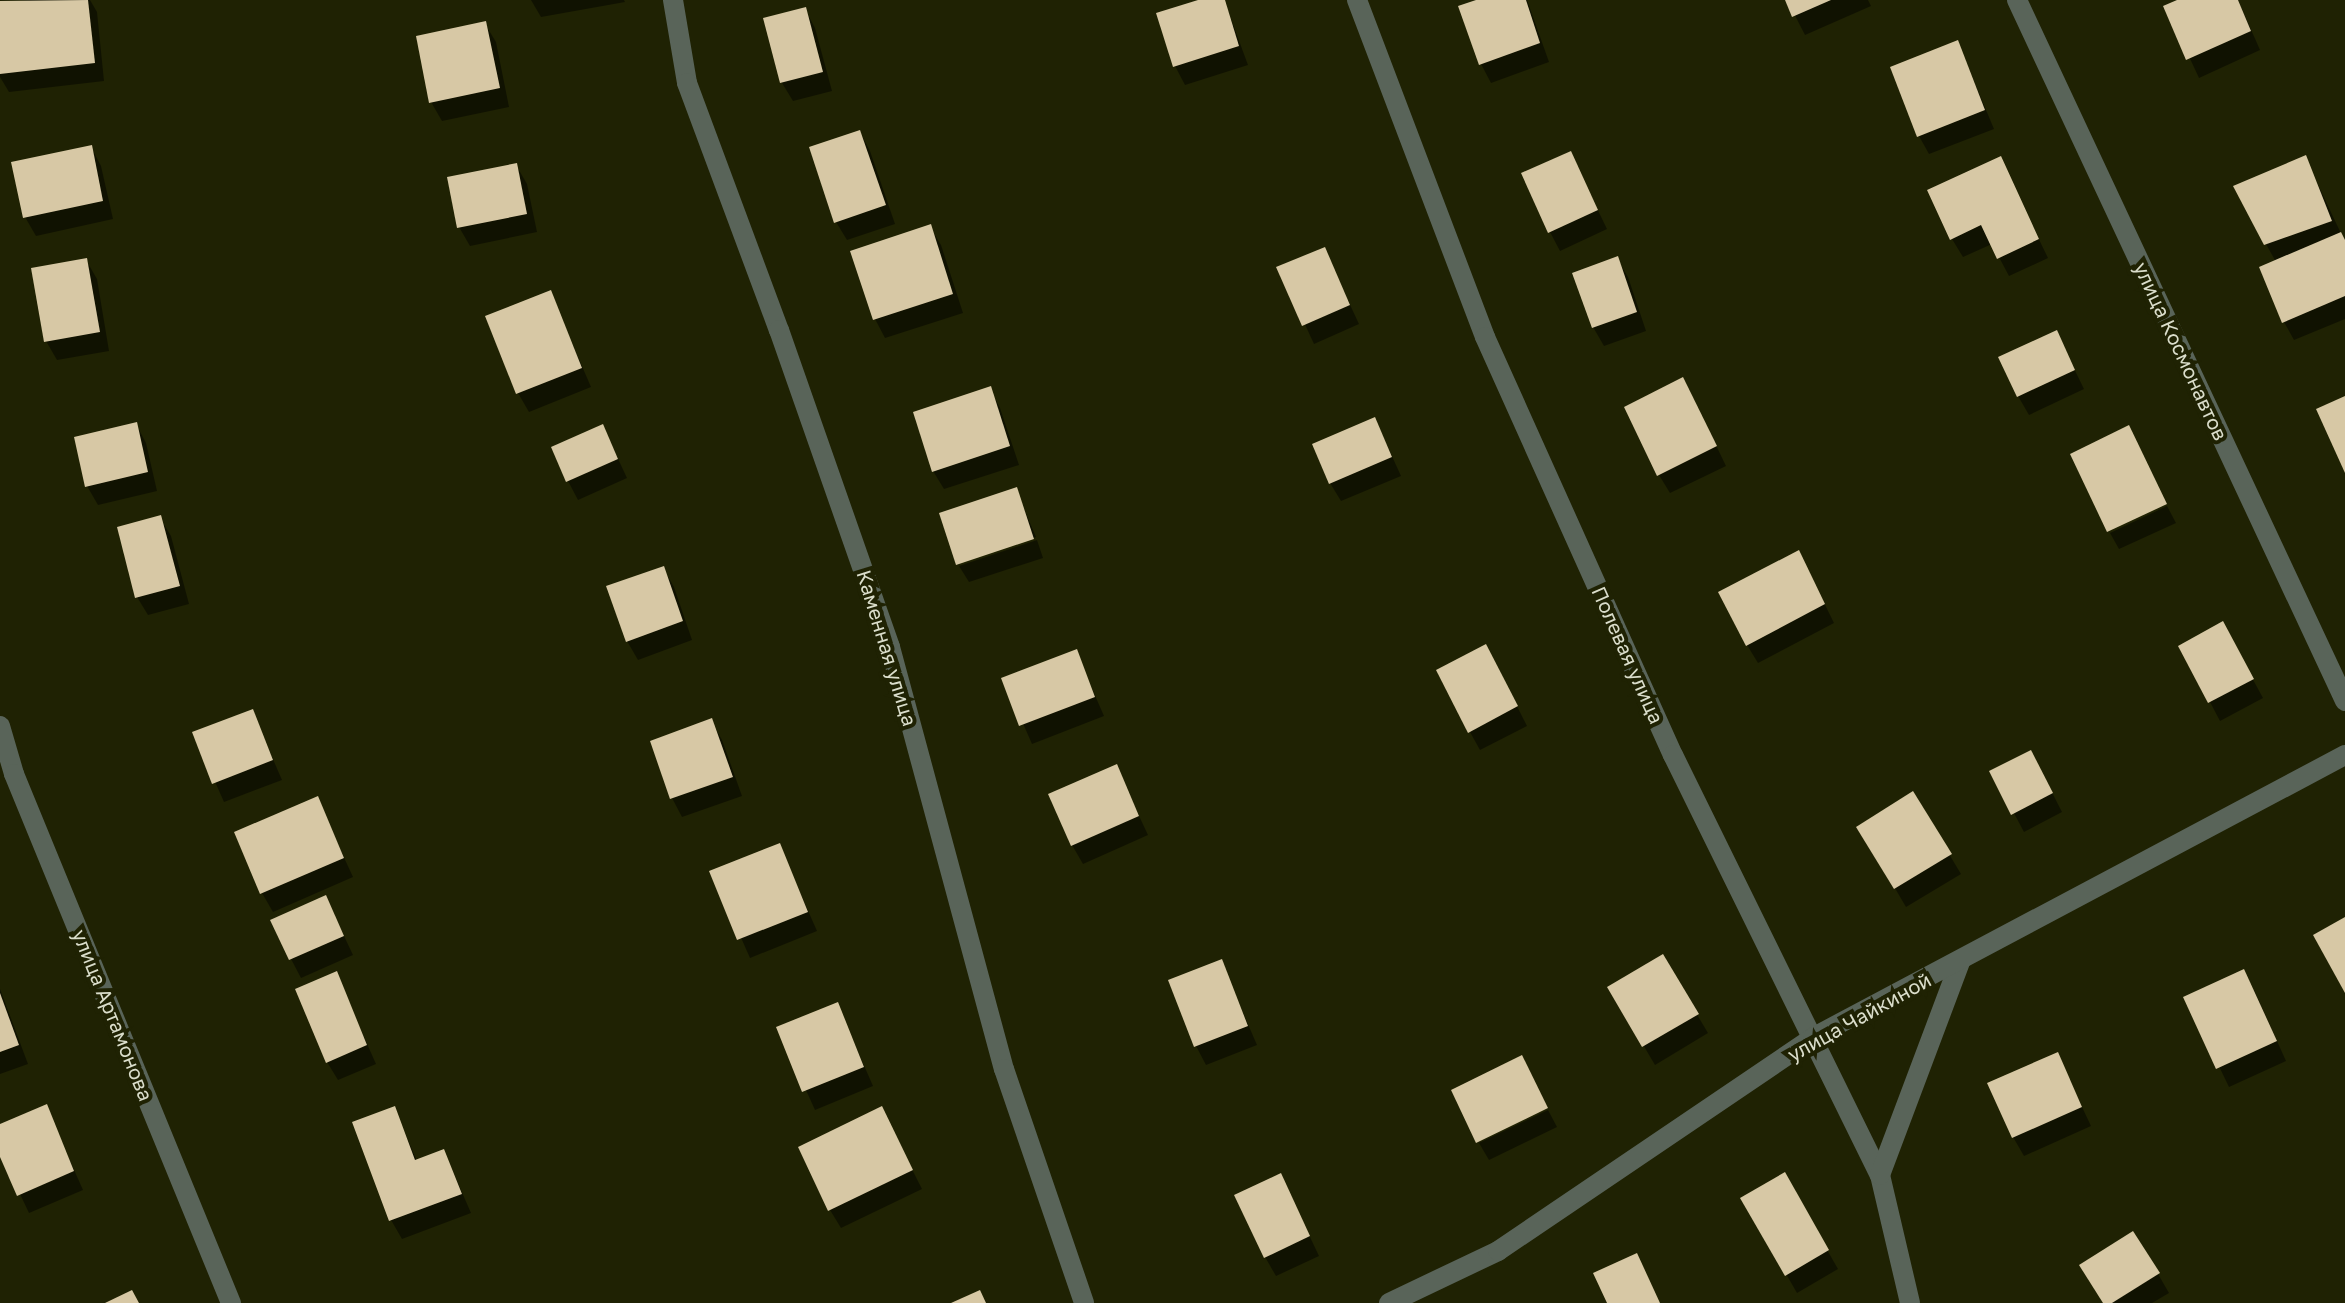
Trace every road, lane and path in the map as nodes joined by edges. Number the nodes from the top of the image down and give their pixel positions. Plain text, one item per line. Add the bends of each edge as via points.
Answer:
1 (673, 0) edge
2 (1357, 0) edge
3 (2017, 0) edge
4 (2345, 701) edge
5 (0, 726) edge
6 (2345, 755) edge
7 (1960, 962) junction
8 (1814, 1037) junction
9 (1880, 1175) junction
10 (231, 1303) edge
11 (1084, 1303) edge
12 (1389, 1303) edge
13 (1910, 1303) edge

1 - 11 street, Каменная улица via 687,83 890,647 1004,1069
2 - 8 street, Полевая улица via 1485,337 1673,755
3 - 4 street, улица Космонавтов
5 - 10 street, улица Артамонова via 14,774
6 - 7 street, улица Чайкиной
7 - 8 street, улица Чайкиной
7 - 9 street
8 - 9 street, Полевая улица
8 - 12 street, улица Чайкиной via 1498,1251
9 - 13 street, Полевая улица

